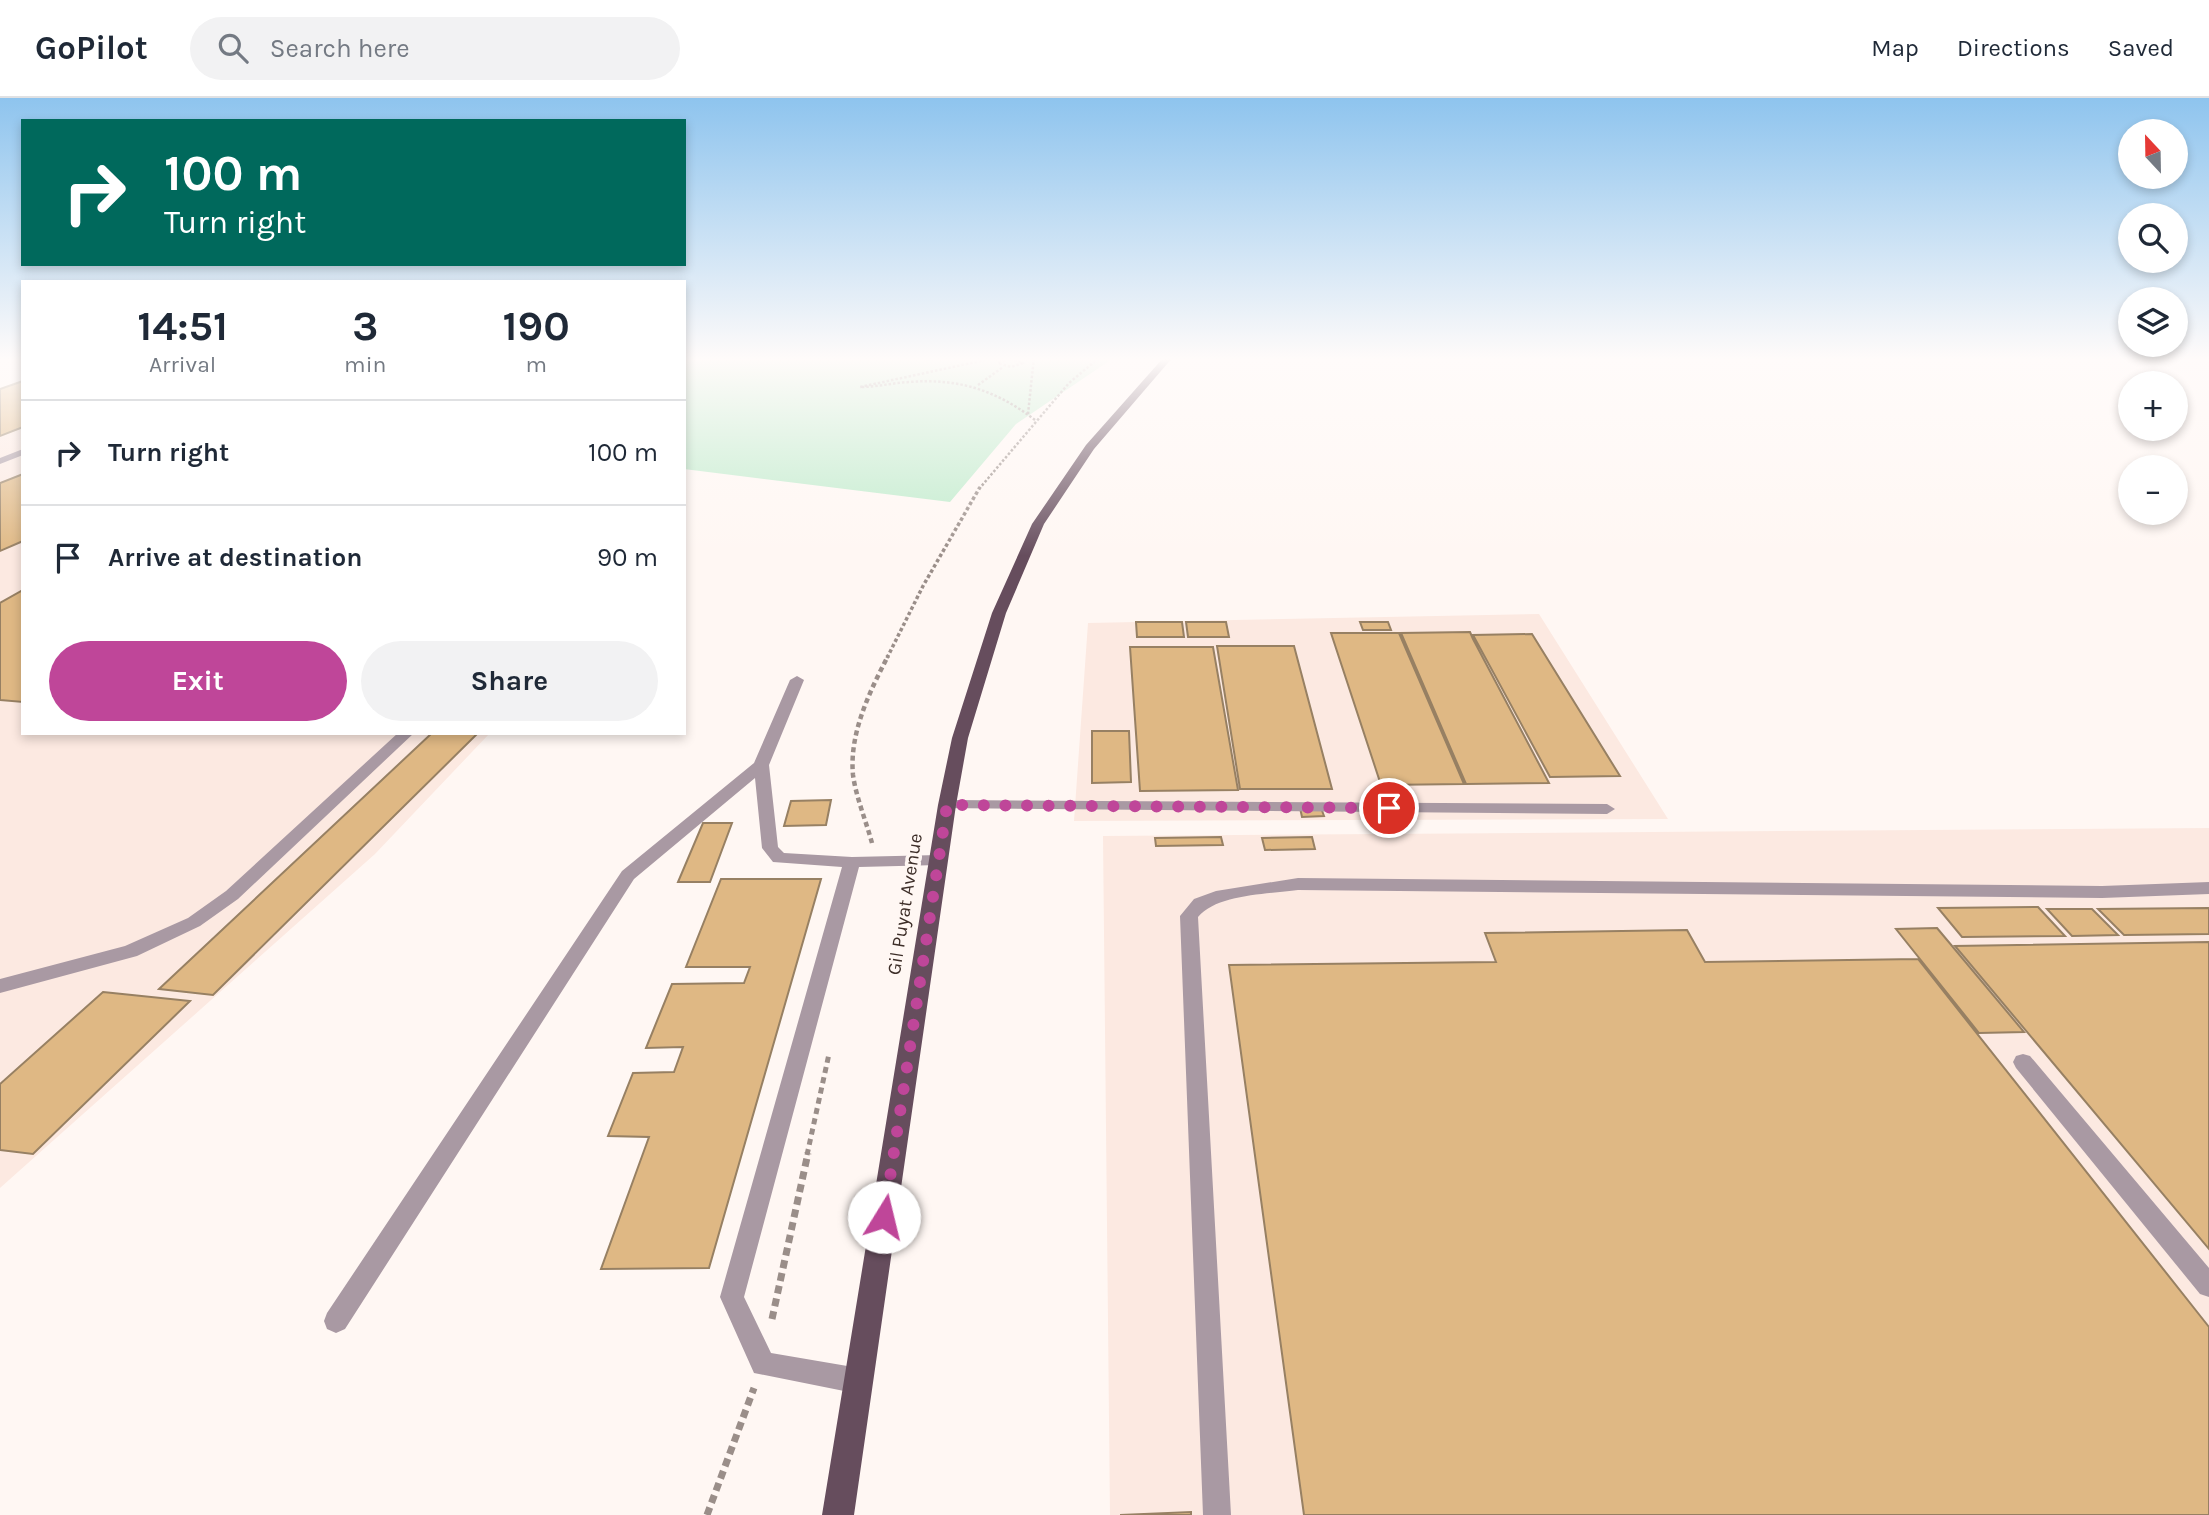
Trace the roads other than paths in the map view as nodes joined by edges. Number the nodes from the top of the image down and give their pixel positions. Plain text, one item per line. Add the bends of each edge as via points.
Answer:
1 (1111, 423) edge
2 (21, 453) edge
3 (0, 461) edge
4 (797, 680) dead end
5 (405, 735) edge
6 (761, 765) junction
7 (947, 805) junction
8 (1607, 809) dead end
9 (939, 860) junction
10 (862, 862) junction
11 (2209, 888) edge
12 (0, 986) edge
13 (2023, 1062) dead end
14 (2209, 1286) edge
15 (336, 1321) dead end
16 (859, 1381) junction
17 (838, 1515) edge
18 (1217, 1515) edge

1 - 7 main road, Gil Puyat Avenue via 1038,524 999,613 960,738
2 - 3 lane
4 - 6 lane
5 - 12 lane via 214,909 165,938 131,951
6 - 10 lane via 766,835 779,858
6 - 15 lane via 628,875
7 - 8 lane
7 - 9 main road, Gil Puyat Avenue
9 - 10 lane
9 - 16 main road, Gil Puyat Avenue
10 - 16 lane via 732,1297 763,1364
11 - 18 lane via 2102,892 1298,884 1222,895 1199,903 1189,916
13 - 14 lane
16 - 17 main road, Gil Puyat Avenue

